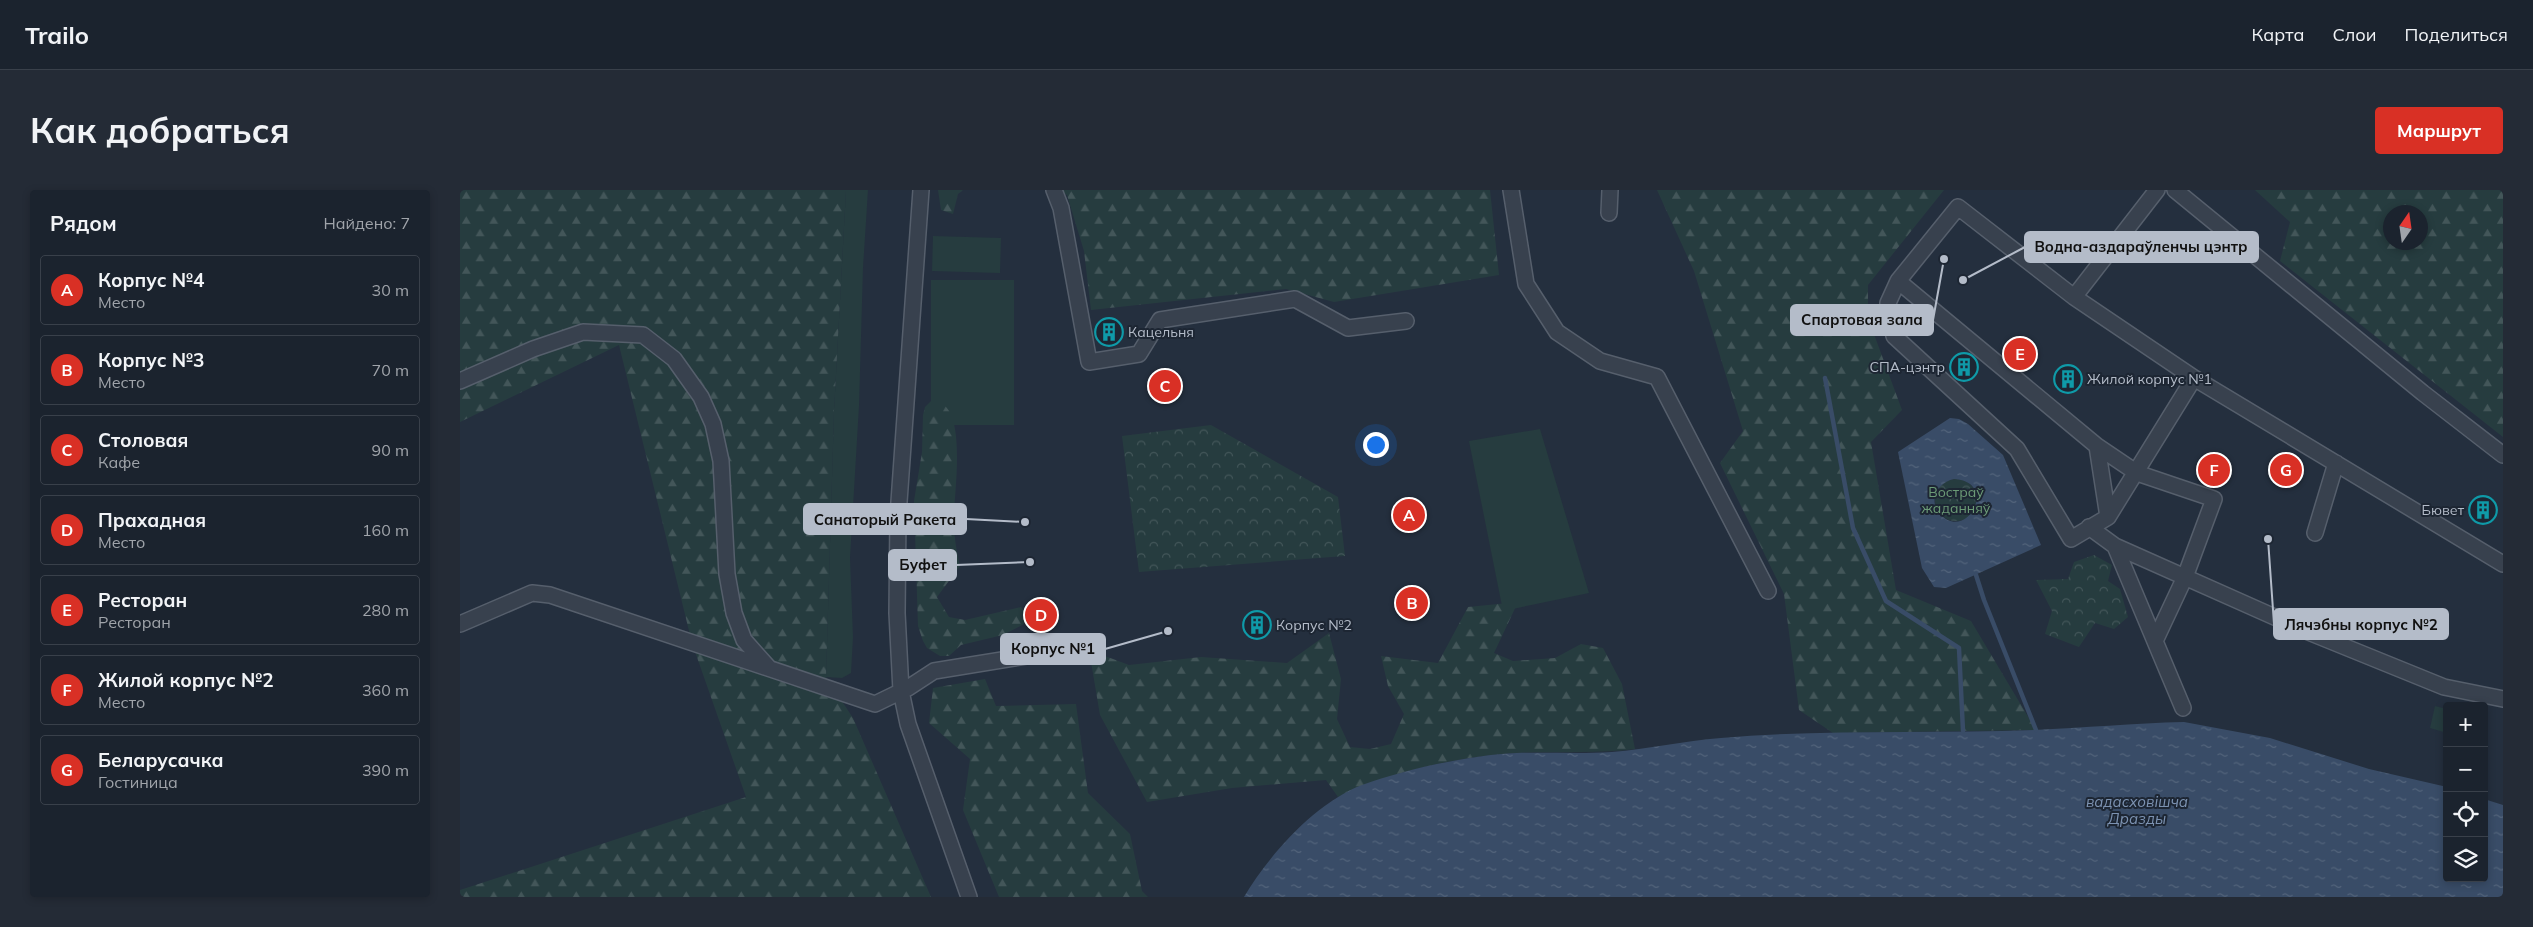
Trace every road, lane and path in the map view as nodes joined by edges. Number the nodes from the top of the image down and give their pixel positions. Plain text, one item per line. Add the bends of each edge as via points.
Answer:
1 (921, 190) edge
2 (1054, 190) edge
3 (1511, 190) edge
4 (1610, 190) edge
5 (2157, 190) edge
6 (2175, 190) edge
7 (1609, 213) dead end
8 (1898, 281) junction
9 (2074, 298) junction
10 (1406, 321) dead end
11 (2194, 378) junction
12 (460, 381) edge
13 (2098, 446) junction
14 (2503, 455) edge
15 (2336, 464) junction
16 (2137, 473) junction
17 (2108, 517) junction
18 (2089, 527) junction
19 (2315, 533) dead end
20 (2115, 546) junction
21 (2503, 564) edge
22 (2185, 577) junction
23 (1768, 591) dead end
24 (460, 624) edge
25 (2155, 641) junction
26 (1082, 644) dead end
27 (770, 669) junction
28 (901, 691) junction
29 (2503, 699) edge
30 (2183, 708) dead end
31 (969, 897) edge

1 - 28 street via 898,516 897,613
2 - 10 street via 1061,208 1089,362 1139,354 1160,320 1295,299 1348,328
3 - 23 street via 1526,284 1556,332 1600,361 1657,377
4 - 7 street
5 - 9 street
6 - 14 street
8 - 9 street via 1958,207
8 - 13 street
8 - 18 street via 1888,303 1894,336 2017,449 2071,539
9 - 11 street
11 - 15 street
11 - 16 street
12 - 27 street via 533,349 583,332 643,335 674,360 701,397 713,424 722,460 728,574 734,613 744,640
13 - 16 street
13 - 17 street
15 - 19 street
15 - 21 street
16 - 17 street
16 - 22 street via 2214,499
17 - 18 street
18 - 20 street
20 - 22 street
20 - 25 street
22 - 25 street
22 - 29 street via 2444,687
24 - 27 street via 525,595 550,594
25 - 30 street
26 - 28 street via 1064,650 934,670
27 - 28 street via 875,704
28 - 31 street via 908,724

